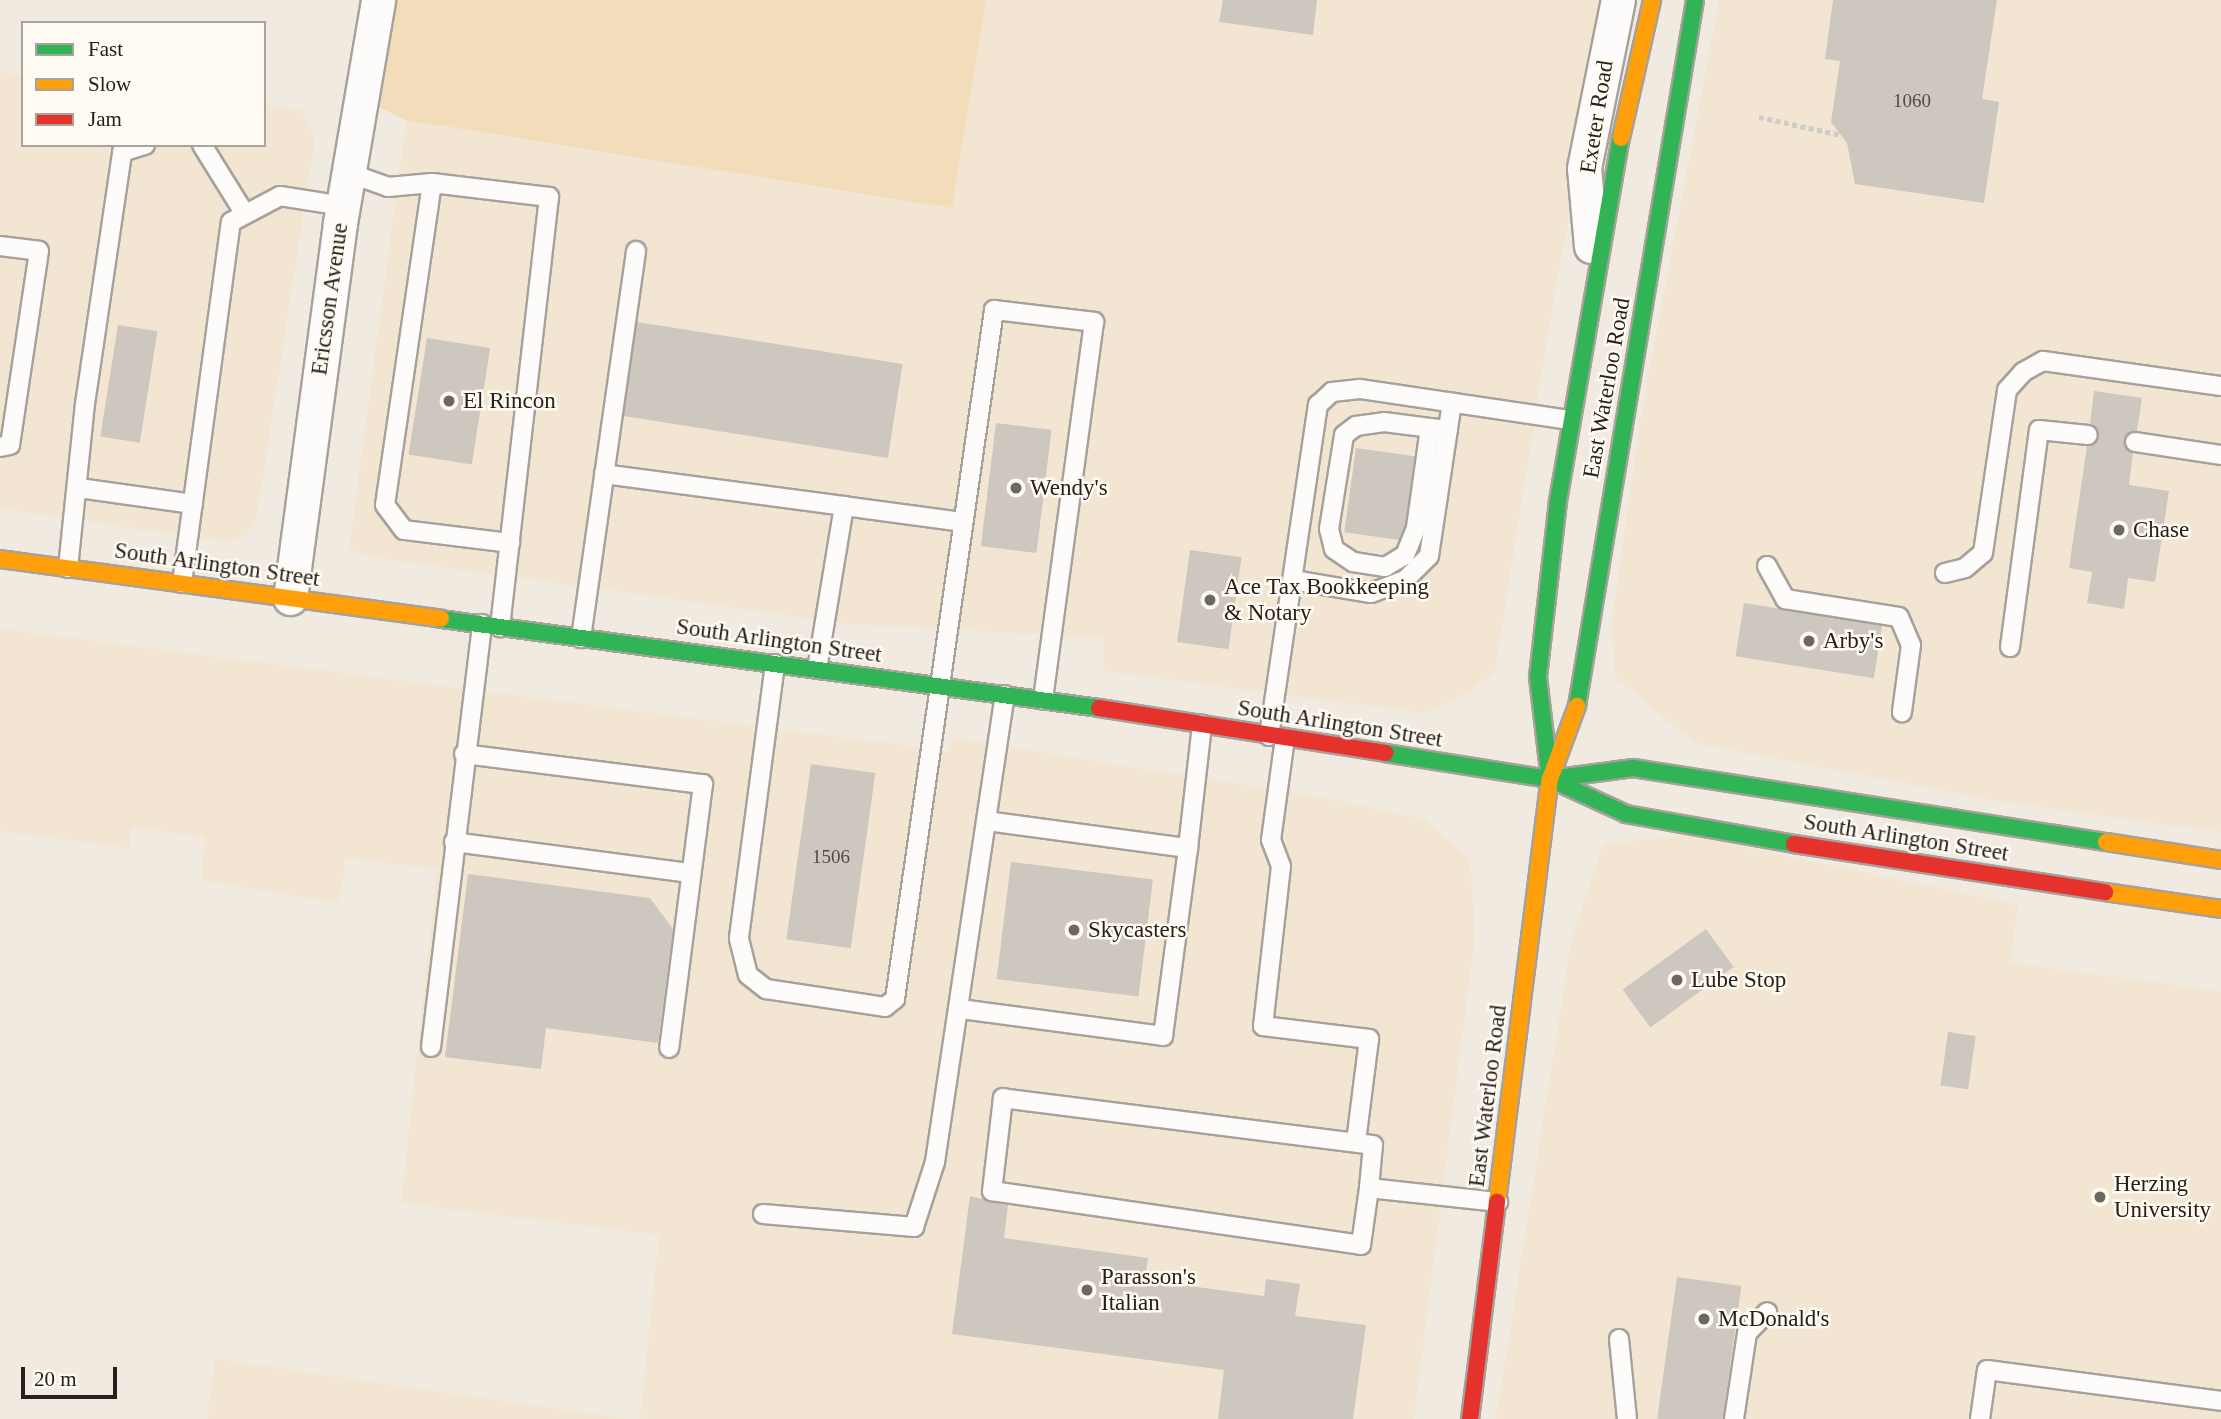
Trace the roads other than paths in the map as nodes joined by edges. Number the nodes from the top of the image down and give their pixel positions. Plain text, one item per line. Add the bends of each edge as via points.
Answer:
1 (377, 0) edge
2 (1618, 0) edge
3 (1652, 0) edge
4 (1695, 0) edge
5 (138, 147) edge
6 (203, 147) edge
7 (349, 173) junction
8 (432, 183) junction
9 (343, 206) junction
10 (245, 214) junction
11 (0, 246) edge
12 (636, 251) dead end
13 (1594, 277) junction
14 (2221, 386) edge
15 (1452, 403) junction
16 (1570, 421) junction
17 (1439, 429) junction
18 (2088, 436) dead end
19 (2135, 442) dead end
20 (0, 447) edge
21 (2221, 455) edge
22 (604, 474) junction
23 (79, 488) junction
24 (193, 504) junction
25 (844, 506) junction
26 (961, 522) junction
27 (510, 543) junction
28 (0, 559) edge
29 (1768, 566) dead end
30 (68, 568) junction
31 (1945, 573) dead end
32 (1293, 580) junction
33 (182, 583) junction
34 (290, 598) junction
35 (482, 624) junction
36 (500, 626) junction
37 (581, 638) junction
38 (2010, 647) dead end
39 (775, 664) junction
40 (817, 670) junction
41 (937, 685) junction
42 (1005, 695) junction
43 (1042, 700) junction
44 (1902, 712) dead end
45 (1202, 725) junction
46 (1277, 737) junction
47 (464, 754) junction
48 (1550, 779) junction
49 (987, 821) junction
50 (454, 842) junction
51 (1188, 848) junction
52 (2221, 860) edge
53 (691, 873) junction
54 (2221, 909) edge
55 (961, 1009) junction
56 (431, 1047) dead end
57 (669, 1048) dead end
58 (1356, 1142) junction
59 (1369, 1188) junction
60 (1498, 1202) junction
61 (762, 1214) dead end
62 (1767, 1312) dead end
63 (1619, 1339) dead end
64 (2221, 1401) edge
65 (1471, 1419) edge
66 (1627, 1419) edge
67 (1734, 1419) edge
68 (1980, 1419) edge

1 - 7 street, Ericsson Avenue
2 - 13 street, Exeter Road via 1584,168
3 - 13 main road, East Waterloo Road
4 - 48 main road, East Waterloo Road via 1630,376 1584,687
5 - 23 lane via 122,152 85,404
6 - 10 lane
7 - 8 lane via 388,187
7 - 9 street, Ericsson Avenue
8 - 27 lane via 385,505 404,530
8 - 27 lane via 549,197
9 - 10 lane via 280,196
9 - 34 street, Ericsson Avenue
10 - 24 lane via 231,222
11 - 20 lane via 39,251 10,446
12 - 22 lane
13 - 16 main road, East Waterloo Road
14 - 31 lane via 2043,361 2023,372 2007,390 1983,553 1965,568
15 - 16 lane
15 - 17 lane
15 - 32 lane via 1360,389 1332,392 1318,405
16 - 48 main road, East Waterloo Road via 1538,677
17 - 17 lane via 1384,422 1356,425 1344,435 1329,529 1334,549 1353,562 1385,567 1405,555 1416,528
17 - 32 lane via 1429,556 1405,580 1371,593
18 - 38 lane via 2039,430
19 - 21 lane
22 - 25 lane
22 - 37 lane
23 - 24 lane
23 - 30 lane
24 - 33 lane
25 - 26 lane
25 - 40 lane
26 - 41 lane
26 - 43 lane via 994,310 1094,322
27 - 36 lane
28 - 30 main road, South Arlington Street
29 - 44 lane via 1785,599 1899,617 1912,645
30 - 33 main road, South Arlington Street
32 - 46 lane
33 - 34 main road, South Arlington Street
34 - 35 main road, South Arlington Street
35 - 36 main road, South Arlington Street
35 - 47 lane
36 - 37 main road, South Arlington Street
37 - 39 main road, South Arlington Street
39 - 40 main road, South Arlington Street
39 - 41 lane via 739,939 748,975 766,989 885,1007 895,999
40 - 41 main road, South Arlington Street
41 - 42 main road, South Arlington Street
42 - 43 main road, South Arlington Street
42 - 49 lane
43 - 45 main road, South Arlington Street
45 - 46 main road, South Arlington Street
45 - 51 lane
46 - 48 main road, South Arlington Street
46 - 58 lane via 1270,840 1281,866 1263,1026 1369,1039
47 - 50 lane
47 - 53 lane via 703,784
48 - 52 main road, South Arlington Street via 1633,768
48 - 54 main road, South Arlington Street via 1626,814
48 - 60 main road, East Waterloo Road
49 - 51 lane
49 - 55 lane
50 - 53 lane
50 - 56 lane
51 - 55 lane via 1163,1037
53 - 57 lane
55 - 61 lane via 935,1162 914,1227
58 - 59 lane via 1373,1144
58 - 59 lane via 1003,1098 992,1191 1361,1245
59 - 60 lane
60 - 65 main road, East Waterloo Road
62 - 67 lane via 1747,1333
63 - 66 lane
64 - 68 lane via 1987,1370

